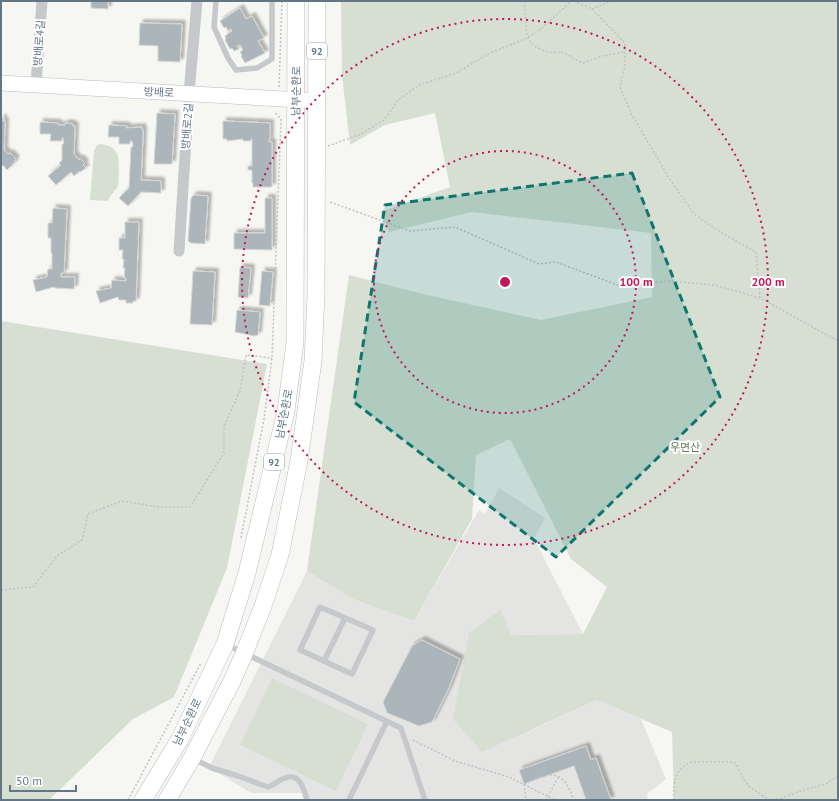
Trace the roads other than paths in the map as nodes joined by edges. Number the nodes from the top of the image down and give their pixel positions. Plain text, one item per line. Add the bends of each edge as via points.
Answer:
1 (42, 1) edge
2 (197, 1) edge
3 (216, 1) edge
4 (272, 1) edge
5 (296, 1) edge
6 (317, 1) edge
7 (1, 83) edge
8 (36, 85) junction
9 (189, 93) junction
10 (296, 100) junction
11 (318, 101) junction
12 (179, 251) dead end
13 (345, 618) junction
14 (225, 644) junction
15 (244, 654) junction
16 (324, 661) junction
17 (387, 721) junction
18 (192, 758) junction
19 (143, 800) edge
20 (167, 800) edge
21 (307, 800) edge
22 (349, 800) edge
23 (424, 800) edge

1 - 8 street, 방배로4길
2 - 9 street, 방배로2길
3 - 4 lane via 214,28 236,70 257,68 272,59
5 - 10 main road, 남부순환로 / 92
6 - 11 main road, 남부순환로 / 92
7 - 8 main road, 방배로
8 - 9 main road, 방배로
9 - 10 main road, 방배로
9 - 12 street, 방배로2길
10 - 11 main road, 방배로
10 - 14 main road, 남부순환로 / 92 via 295,342 286,411 247,573
11 - 15 main road, 남부순환로 / 92 via 313,360 299,461 280,554
13 - 16 lane
13 - 16 lane via 320,606 300,650
13 - 16 lane via 373,630 352,674
14 - 15 lane
14 - 19 main road, 남부순환로 / 92 via 180,739
15 - 17 lane
15 - 18 main road, 남부순환로 / 92
17 - 22 lane
17 - 23 lane via 401,728
18 - 20 main road, 남부순환로 / 92
18 - 21 lane via 212,768 268,787 284,778 294,777 301,782

